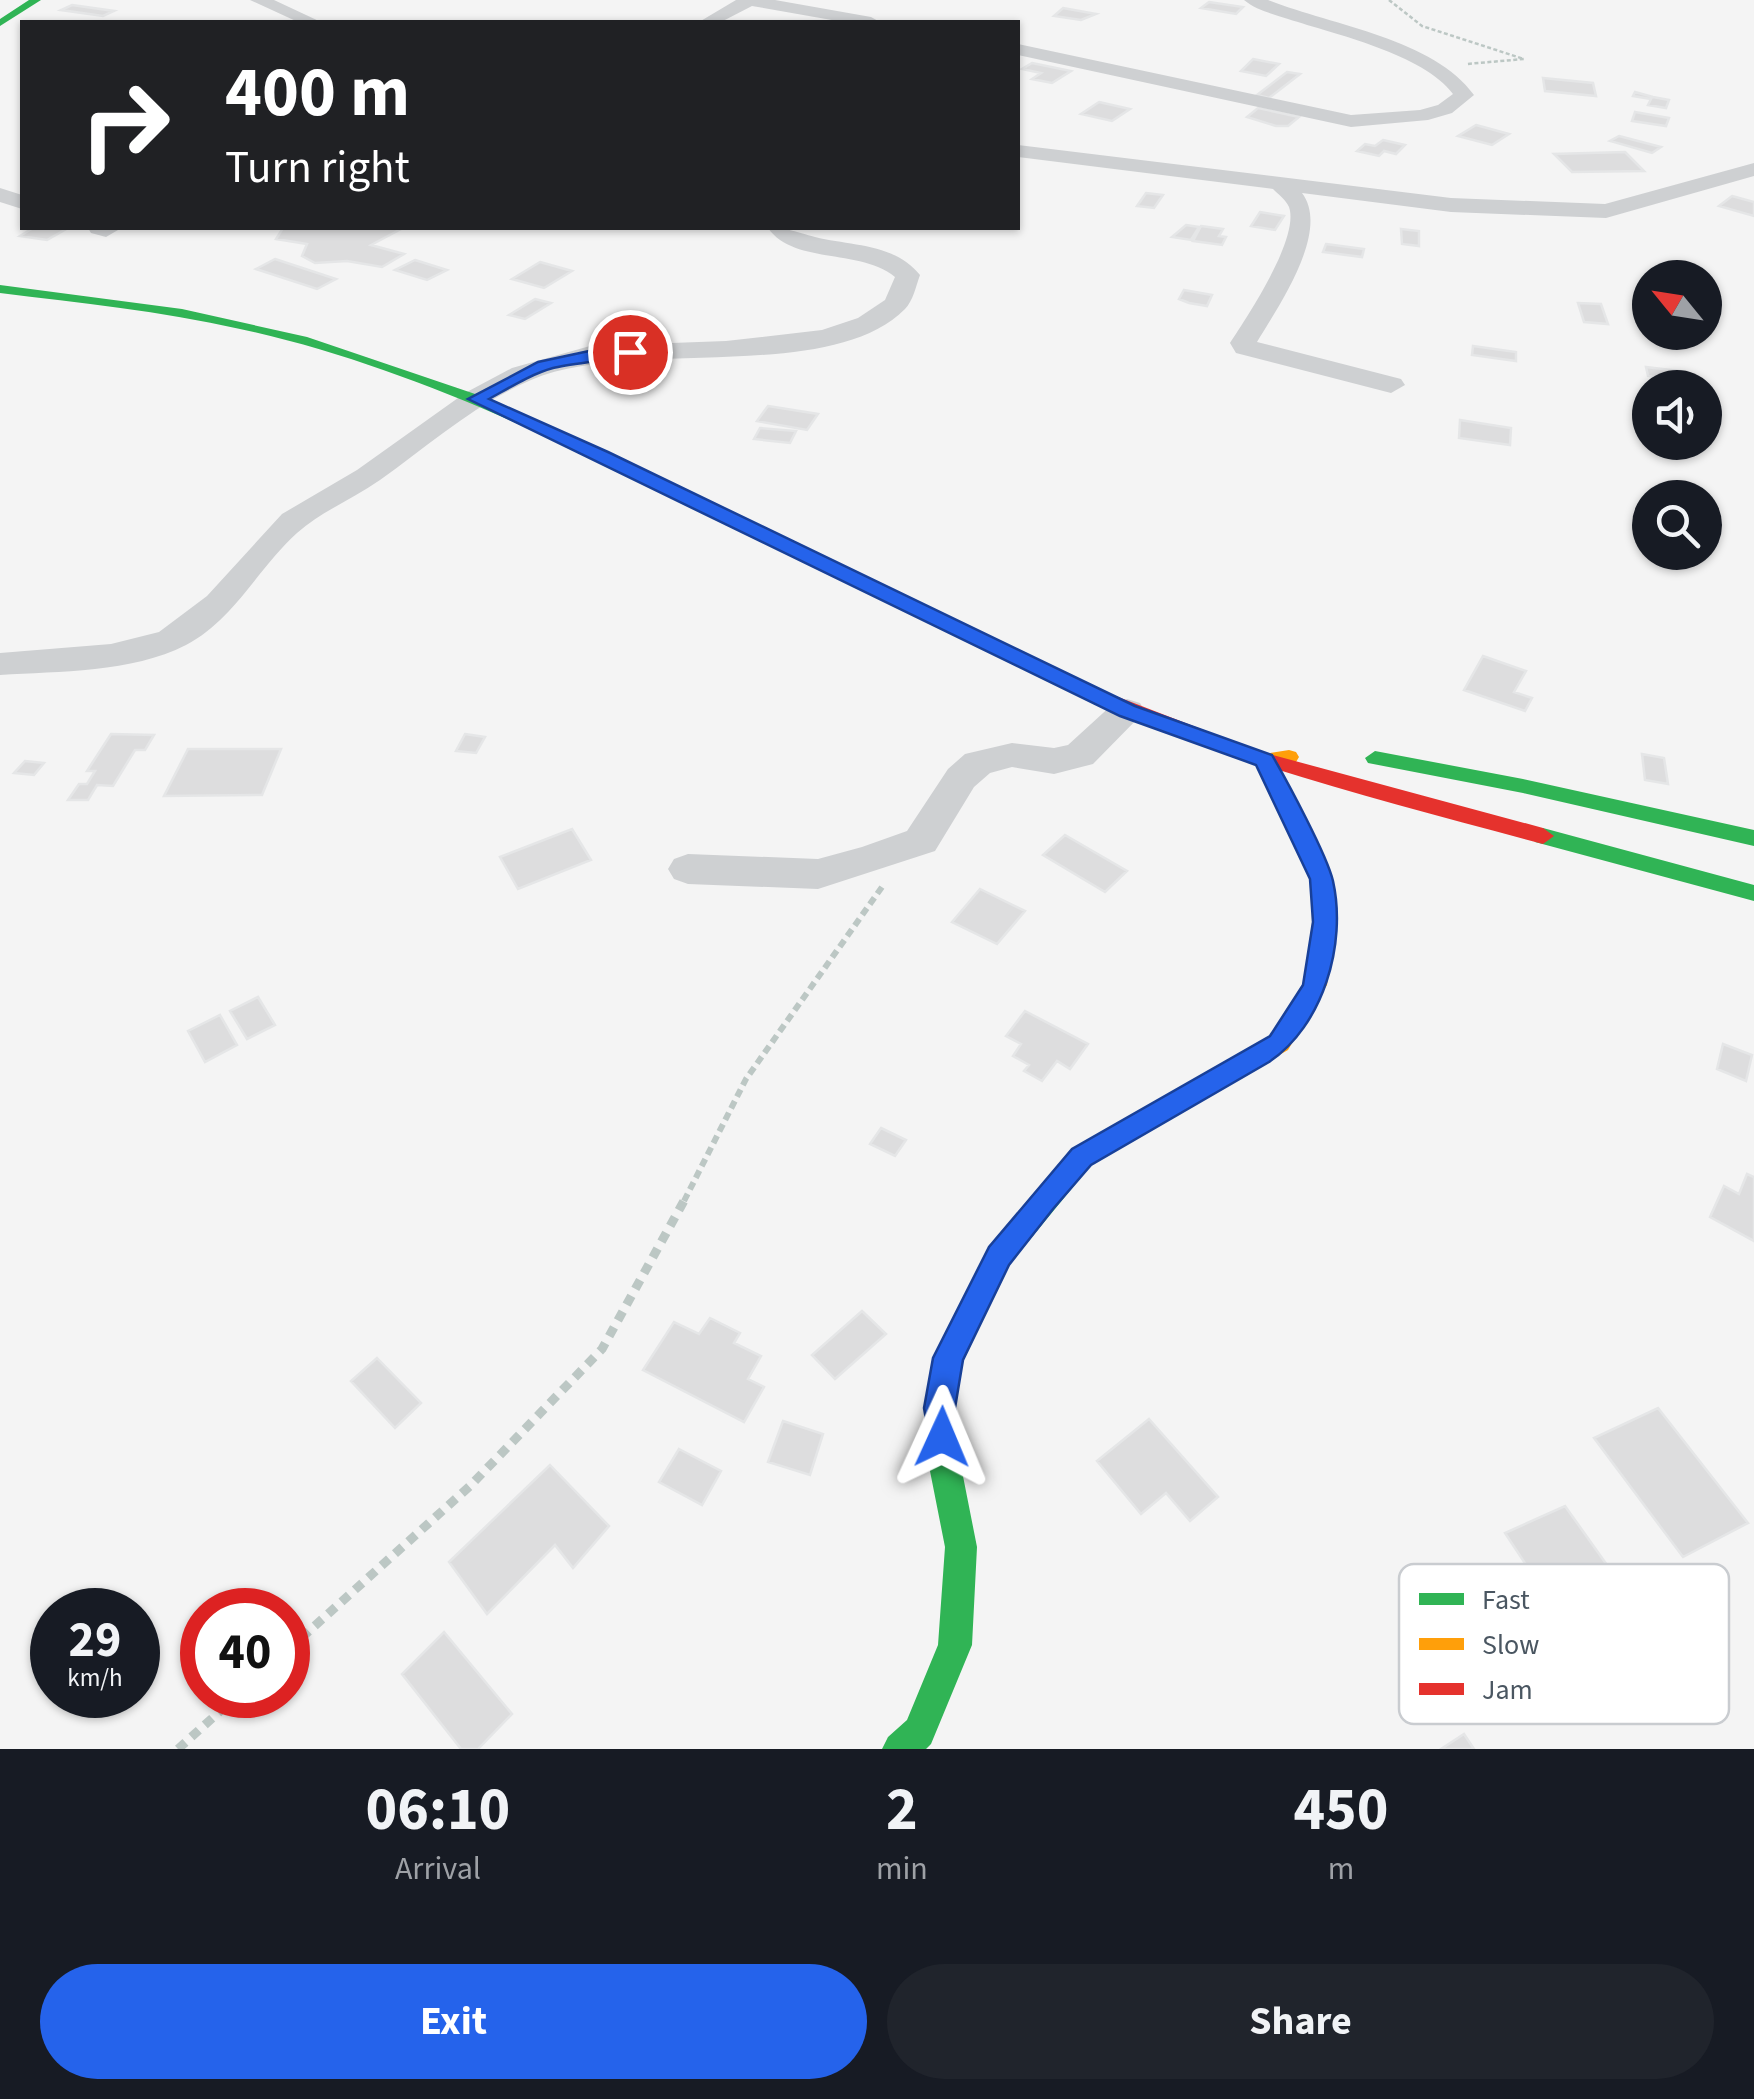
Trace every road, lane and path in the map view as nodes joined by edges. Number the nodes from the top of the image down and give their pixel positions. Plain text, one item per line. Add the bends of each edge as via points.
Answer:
1 (36, 0) edge
2 (259, 0) edge
3 (747, 0) edge
4 (1253, 0) edge
5 (1389, 0) edge
6 (307, 20) edge
7 (712, 20) edge
8 (860, 20) edge
9 (0, 24) edge
10 (1020, 51) edge
11 (1434, 68) junction
12 (1020, 152) edge
13 (1754, 169) edge
14 (1282, 185) junction
15 (782, 230) edge
16 (0, 288) edge
17 (1391, 385) dead end
18 (476, 399) junction
19 (0, 664) edge
20 (1128, 711) junction
21 (1264, 760) junction
22 (1754, 838) edge
23 (688, 870) dead end
24 (883, 885) dead end
25 (1754, 894) edge
26 (310, 1630) edge
27 (212, 1718) edge
28 (178, 1749) edge
29 (900, 1749) edge

1 - 9 street
2 - 6 street
3 - 7 street
3 - 8 street
4 - 11 street
5 - 11 path via 1440,36 1524,60
10 - 11 street via 1372,122 1444,110 1464,96
12 - 14 street
13 - 14 street via 1597,212 1485,208
14 - 17 street via 1302,220 1245,347
15 - 18 street via 887,260 908,275 903,293 878,318 831,336 562,360
16 - 18 street via 246,326
18 - 19 street via 288,524 210,613 180,634 135,649
18 - 20 street
20 - 21 street
20 - 23 street via 1080,755 978,764 961,778 922,841 818,874
21 - 22 street via 1349,757 1523,786
21 - 25 street
21 - 29 street via 1322,879 1315,986 1278,1043 1082,1157 999,1256 948,1358 940,1408 962,1547 955,1645 919,1732
24 - 26 path via 746,1079 602,1348 470,1486
27 - 28 path

